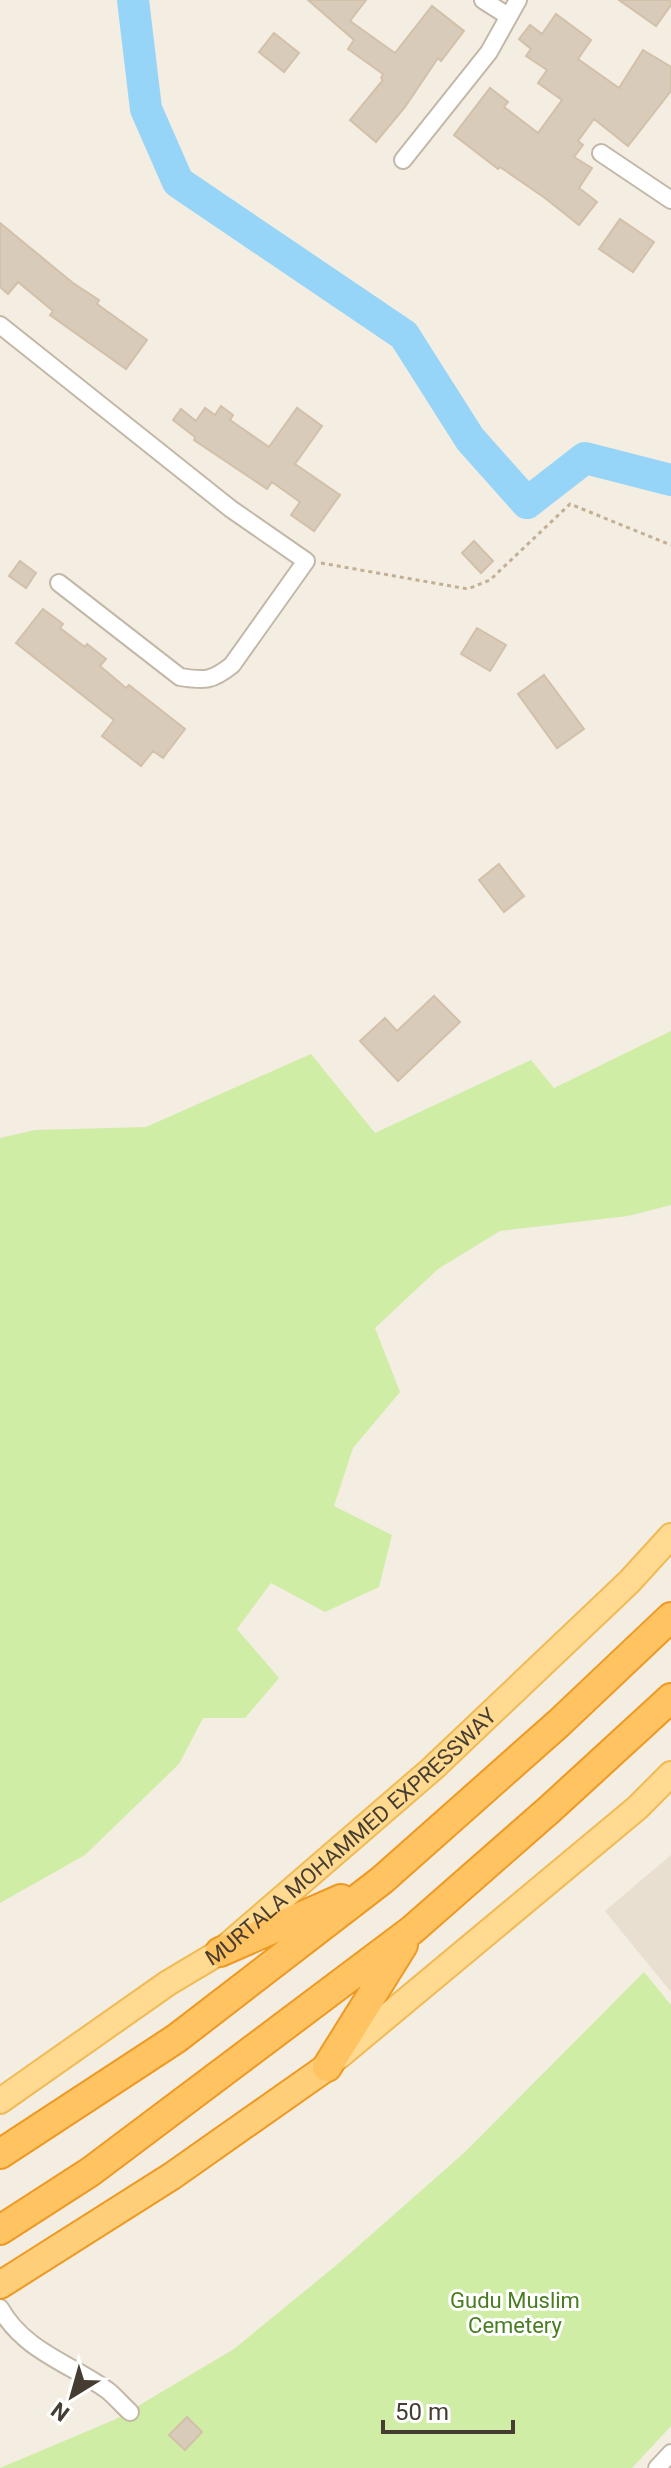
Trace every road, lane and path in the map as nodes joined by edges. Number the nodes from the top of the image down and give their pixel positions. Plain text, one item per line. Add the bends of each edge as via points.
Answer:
1 (483, 0) edge
2 (518, 0) edge
3 (508, 16) junction
4 (601, 153) dead end
5 (403, 160) dead end
6 (671, 200) edge
7 (0, 325) edge
8 (671, 545) edge
9 (306, 561) junction
10 (59, 583) dead end
11 (671, 1536) edge
12 (671, 1617) edge
13 (671, 1698) edge
14 (671, 1774) edge
15 (382, 1880) junction
16 (412, 1930) junction
17 (220, 1952) junction
18 (327, 2067) junction
19 (0, 2101) edge
20 (0, 2154) edge
21 (0, 2230) edge
22 (0, 2285) edge
23 (0, 2308) edge
24 (130, 2412) dead end
25 (671, 2453) edge
26 (657, 2468) edge

1 - 3 street
2 - 3 street
3 - 5 street via 489,52
4 - 6 street
7 - 9 street via 231,509
8 - 9 path via 570,504 490,580 468,589
9 - 10 street via 232,665 216,678 199,680 180,677
11 - 17 main road, MURTALA MOHAMMED EXPRESSWAY via 432,1769
12 - 15 highway, MURTALA MOHAMMED EXPRESSWAY
13 - 16 highway
14 - 18 main road
15 - 17 highway
15 - 20 highway, MURTALA MOHAMMED EXPRESSWAY via 177,2038
16 - 18 highway
16 - 21 highway via 90,2172
17 - 19 main road, MURTALA MOHAMMED EXPRESSWAY
18 - 22 highway via 172,2176
23 - 24 street via 28,2344 108,2391
25 - 26 street

